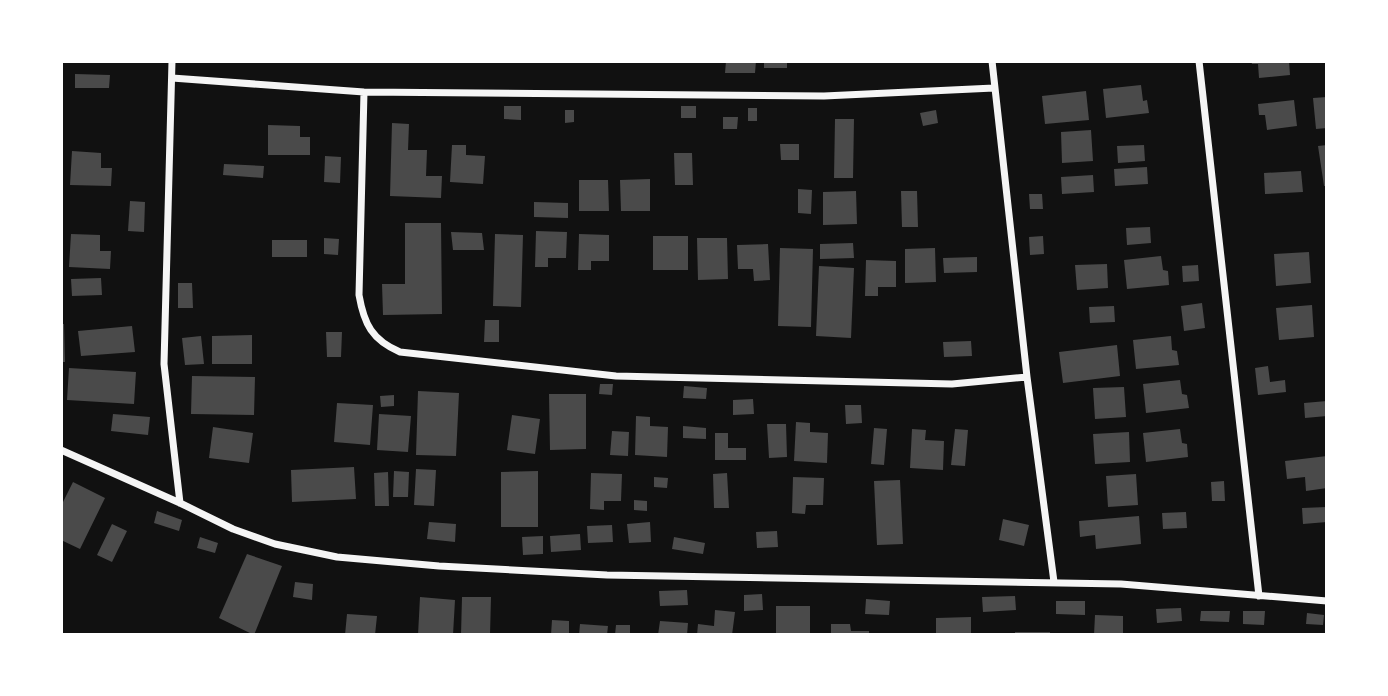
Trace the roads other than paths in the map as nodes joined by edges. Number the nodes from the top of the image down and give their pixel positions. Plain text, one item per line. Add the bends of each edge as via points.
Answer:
1 (172, 61) edge
2 (992, 61) edge
3 (1199, 61) edge
4 (172, 78) junction
5 (994, 88) junction
6 (364, 92) junction
7 (1027, 377) junction
8 (61, 450) edge
9 (180, 503) junction
10 (1054, 582) junction
11 (1259, 596) junction
12 (1327, 601) edge

1 - 4 street
2 - 5 street
3 - 11 street
4 - 6 street
4 - 9 street via 164,364
5 - 6 street via 824,96
5 - 7 street
6 - 7 street via 359,295 369,328 400,352 616,376 952,384
7 - 10 street
8 - 9 street
9 - 10 street via 275,544 337,557 620,575
10 - 11 street
11 - 12 street

